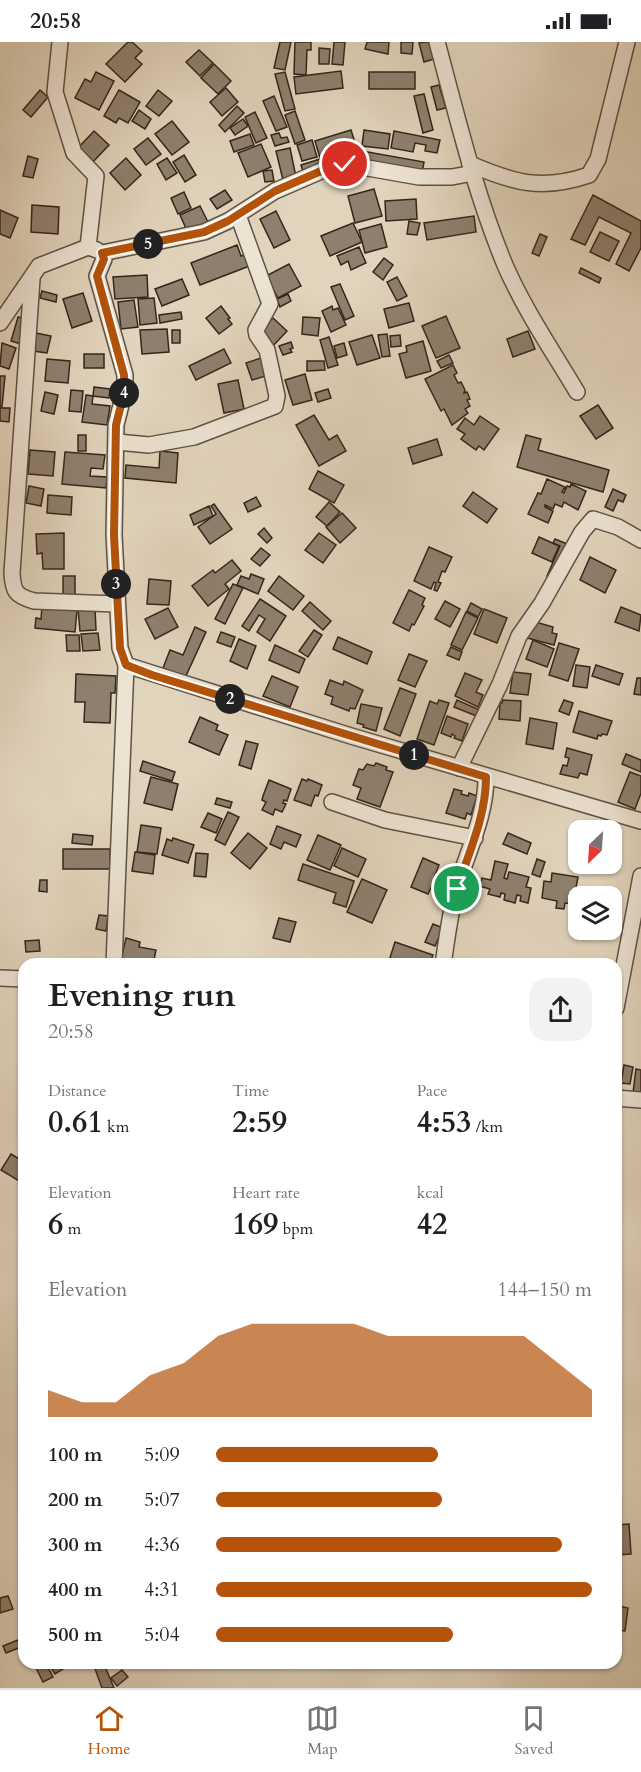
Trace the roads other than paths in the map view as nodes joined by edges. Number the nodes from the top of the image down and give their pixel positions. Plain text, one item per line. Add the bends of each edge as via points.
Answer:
1 (60, 42) edge
2 (437, 42) edge
3 (627, 42) edge
4 (471, 169) junction
5 (238, 215) junction
6 (95, 250) junction
7 (32, 279) junction
8 (0, 323) edge
9 (577, 392) dead end
10 (117, 442) junction
11 (641, 540) edge
12 (117, 604) junction
13 (126, 665) junction
14 (459, 768) junction
15 (486, 777) junction
16 (332, 802) dead end
17 (641, 821) edge
18 (475, 838) junction
19 (641, 876) edge
20 (114, 958) edge
21 (444, 958) edge
22 (622, 976) edge
23 (0, 978) edge
24 (18, 979) edge
25 (622, 1098) edge
26 (641, 1100) edge

1 - 6 street via 55,92 74,153 96,176
2 - 4 street
3 - 4 street via 598,159 589,175 539,185
4 - 5 street via 452,177 419,177 345,164 275,191
4 - 9 street via 516,288
5 - 6 street via 204,232
5 - 10 street via 270,304 256,330 267,350 277,396 275,406 194,437 149,445
6 - 7 street via 39,266
6 - 10 street via 104,259 97,276 124,375
7 - 8 street
7 - 12 street via 13,588 21,598 34,601
10 - 12 street
11 - 14 street via 593,519 582,532 519,636
12 - 13 street via 120,648
13 - 14 street
13 - 20 street
14 - 15 street
15 - 17 street
15 - 18 street via 486,798
16 - 18 street via 386,820
18 - 21 street via 457,889
19 - 22 street
23 - 24 street
25 - 26 street

